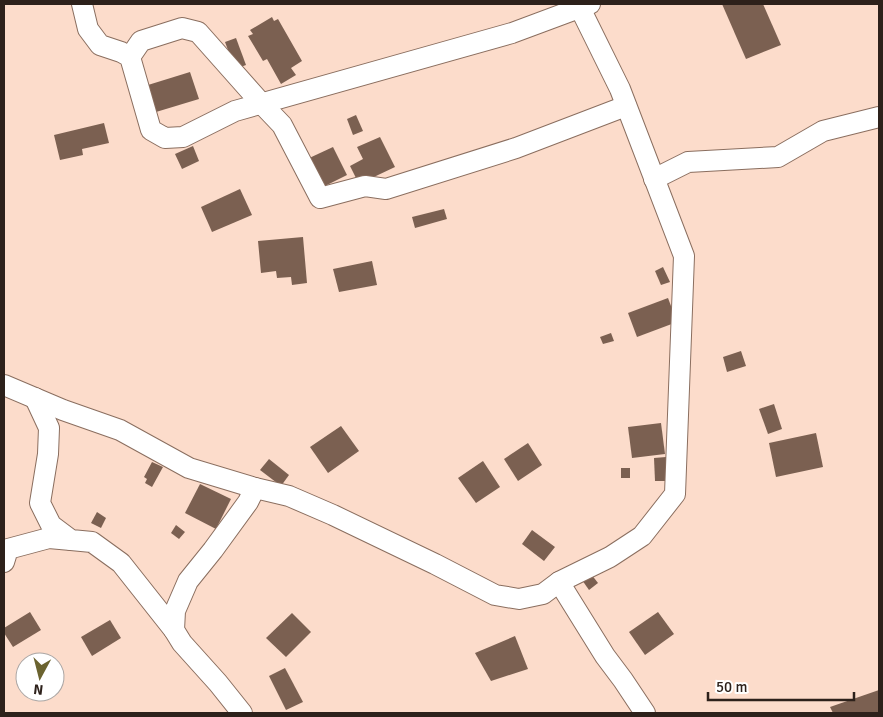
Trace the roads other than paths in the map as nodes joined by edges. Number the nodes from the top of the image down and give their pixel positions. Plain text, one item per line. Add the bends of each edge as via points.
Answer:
1 (82, 4) edge
2 (583, 5) edge
3 (130, 57) junction
4 (261, 104) junction
5 (626, 106) junction
6 (879, 118) edge
7 (654, 179) junction
8 (4, 385) edge
9 (35, 398) junction
10 (255, 488) junction
11 (71, 540) junction
12 (4, 562) edge
13 (559, 582) junction
14 (174, 630) junction
15 (242, 713) edge
16 (645, 713) edge

1 - 3 street via 88,29 100,45
2 - 4 street via 512,33
2 - 5 street
3 - 4 street via 141,41 182,28 198,32
3 - 4 street via 151,130 165,138 184,137 235,111
4 - 5 street via 282,125 320,198 365,186 386,189 516,148
5 - 7 street
6 - 7 street via 823,131 778,157 688,162
7 - 13 street via 684,256 675,494 642,536 610,558
8 - 9 street
9 - 10 street via 120,430 189,468
9 - 11 street via 49,428 40,503 51,525
10 - 13 street via 289,496 333,515 495,595 519,599 543,594
10 - 14 street via 188,582 175,611
11 - 12 street via 49,538 8,549
11 - 14 street via 92,542 121,564
13 - 16 street
14 - 15 street

